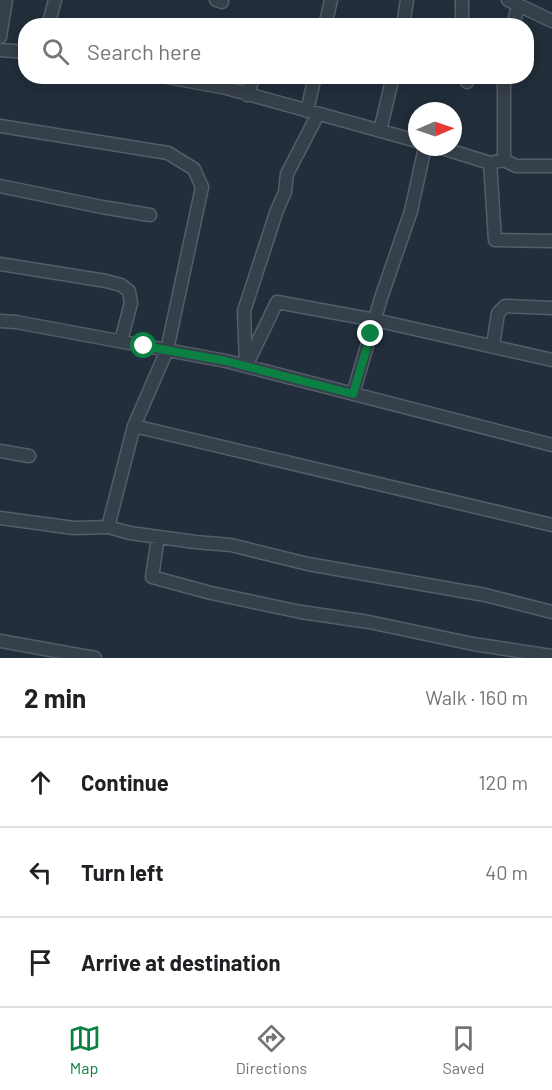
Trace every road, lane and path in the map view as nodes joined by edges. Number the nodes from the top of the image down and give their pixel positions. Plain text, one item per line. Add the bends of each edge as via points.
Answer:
1 (6, 0) edge
2 (55, 0) edge
3 (331, 0) edge
4 (407, 0) edge
5 (462, 0) edge
6 (513, 3) edge
7 (50, 18) edge
8 (328, 18) edge
9 (404, 18) edge
10 (462, 18) edge
11 (552, 21) edge
12 (0, 37) edge
13 (0, 50) edge
14 (18, 51) edge
15 (200, 84) edge
16 (251, 84) edge
17 (315, 84) edge
18 (391, 84) edge
19 (504, 84) edge
20 (247, 94) junction
21 (313, 113) junction
22 (0, 126) edge
23 (380, 131) junction
24 (408, 139) edge
25 (462, 154) edge
26 (423, 156) edge
27 (504, 160) junction
28 (490, 163) junction
29 (552, 166) edge
30 (0, 186) edge
31 (150, 215) dead end
32 (552, 240) edge
33 (0, 264) edge
34 (552, 308) edge
35 (375, 320) junction
36 (0, 321) edge
37 (121, 341) junction
38 (493, 345) junction
39 (167, 350) junction
40 (552, 360) edge
41 (246, 366) junction
42 (353, 394) junction
43 (134, 426) junction
44 (552, 445) edge
45 (0, 451) edge
46 (29, 456) dead end
47 (0, 518) edge
48 (552, 525) edge
49 (108, 528) junction
50 (158, 537) junction
51 (552, 612) edge
52 (0, 641) edge
53 (552, 656) edge
54 (95, 658) edge

1 - 12 street
2 - 7 street
3 - 8 street
4 - 9 street
5 - 10 street
6 - 11 street
13 - 14 street
15 - 20 street
16 - 20 street
17 - 21 street
18 - 23 street
19 - 27 street
20 - 21 street
21 - 23 street
21 - 41 street via 287,174 285,192 244,311
22 - 39 street via 168,153 194,169 202,187
23 - 24 street
25 - 28 street
26 - 35 street via 411,211
27 - 28 street
27 - 29 street via 516,166
28 - 32 street via 495,240
30 - 31 street
33 - 37 street via 121,285 129,291 131,303
34 - 38 street via 505,306 498,312
35 - 38 street
35 - 41 street via 277,302
35 - 42 street
36 - 37 street
37 - 39 street
38 - 40 street
39 - 41 street
39 - 43 street
41 - 42 street
42 - 44 street
43 - 48 street
43 - 49 street
45 - 46 street
47 - 49 street via 74,528
49 - 50 street
50 - 51 street via 231,545 308,564 485,594
50 - 53 street via 152,577 211,594 301,612
52 - 54 street

